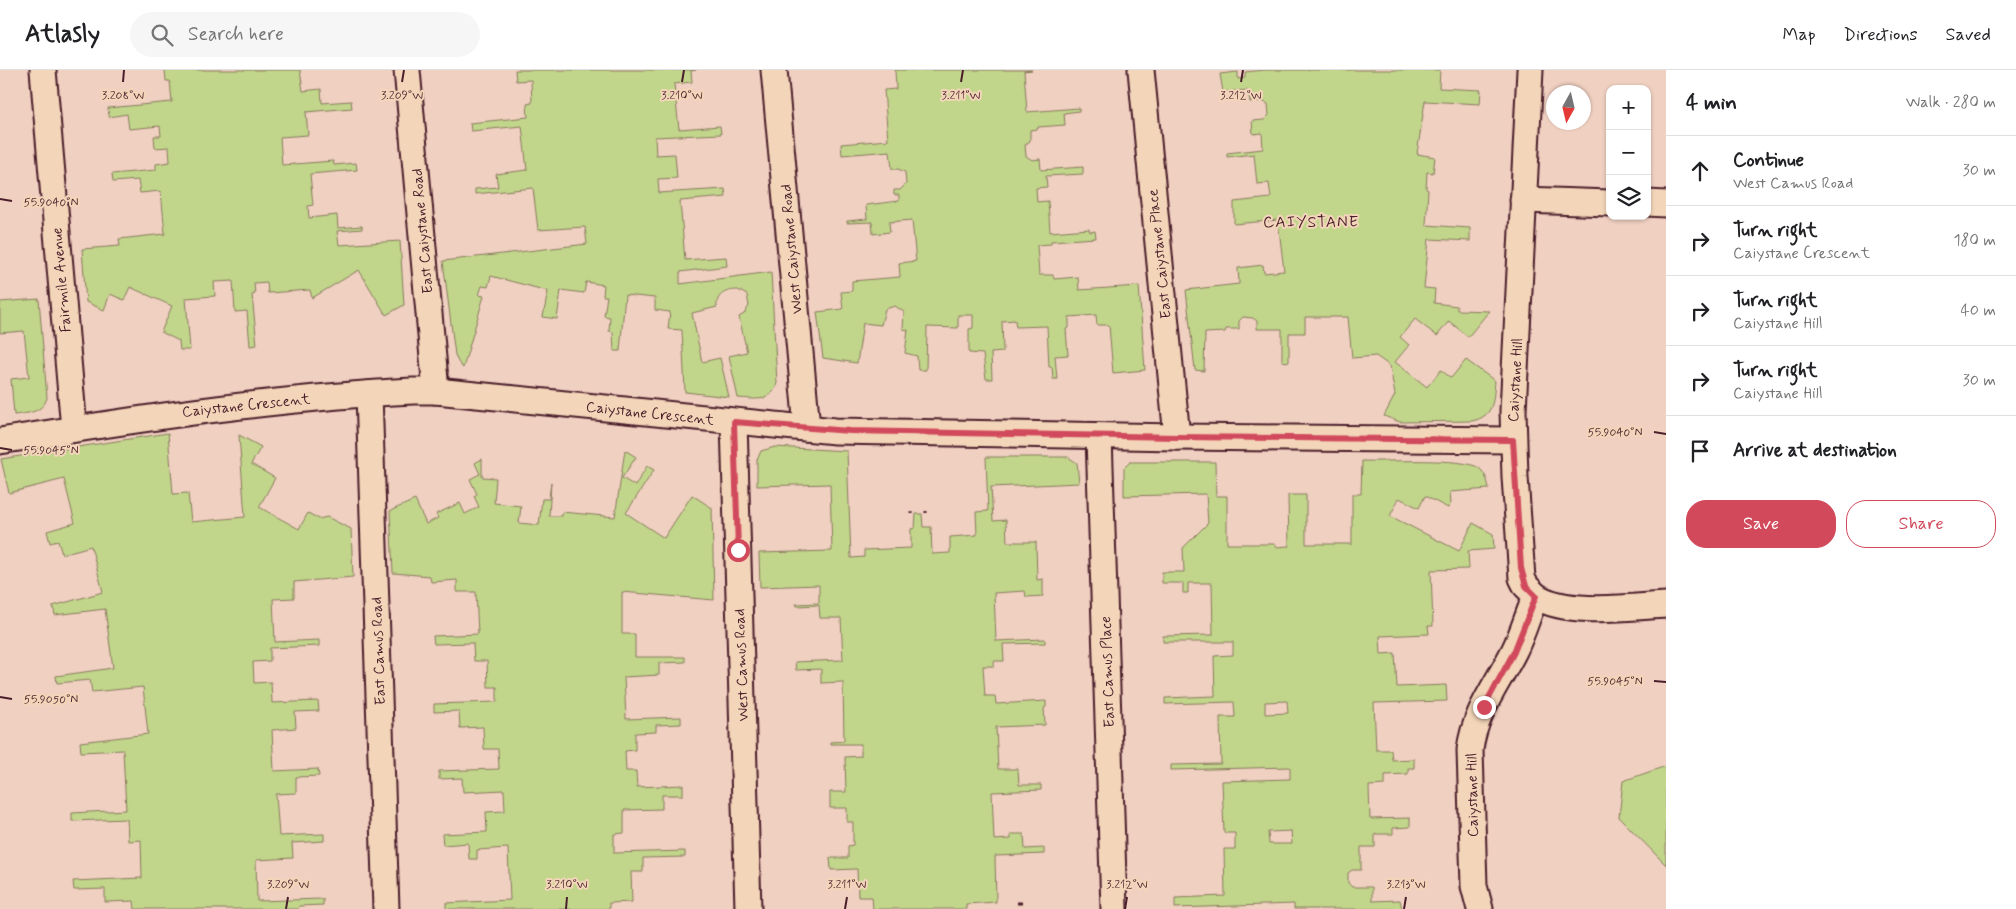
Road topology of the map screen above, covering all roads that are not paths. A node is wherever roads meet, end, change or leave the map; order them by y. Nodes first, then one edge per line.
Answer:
1 (43, 70) edge
2 (407, 70) edge
3 (774, 70) edge
4 (1141, 70) edge
5 (1530, 70) edge
6 (1523, 200) junction
7 (1606, 203) edge
8 (1651, 203) edge
9 (1666, 204) edge
10 (436, 391) junction
11 (369, 394) junction
12 (734, 422) junction
13 (807, 428) junction
14 (74, 429) junction
15 (1099, 436) junction
16 (1178, 437) junction
17 (1513, 440) junction
18 (0, 442) edge
19 (1536, 596) junction
20 (1666, 604) edge
21 (386, 909) edge
22 (748, 909) edge
23 (1114, 909) edge
24 (1480, 909) edge

1 - 14 street, Fairmile Avenue
2 - 10 street, East Caiystane Road
3 - 13 street, West Caiystane Road
4 - 16 street, East Caiystane Place
5 - 6 street, Caiystane Hill
6 - 7 street
6 - 17 street, Caiystane Hill
8 - 9 street
10 - 11 street, Caiystane Crescent
10 - 12 street, Caiystane Crescent
11 - 14 street, Caiystane Crescent
11 - 21 street, East Camus Road
12 - 13 street, Caiystane Crescent
12 - 22 street, West Camus Road
13 - 15 street, Caiystane Crescent
14 - 18 street, Caiystane Crescent
15 - 16 street, Caiystane Crescent
15 - 23 street, East Camus Place
16 - 17 street, Caiystane Crescent
17 - 19 street, Caiystane Hill
19 - 20 street
19 - 24 street, Caiystane Hill

